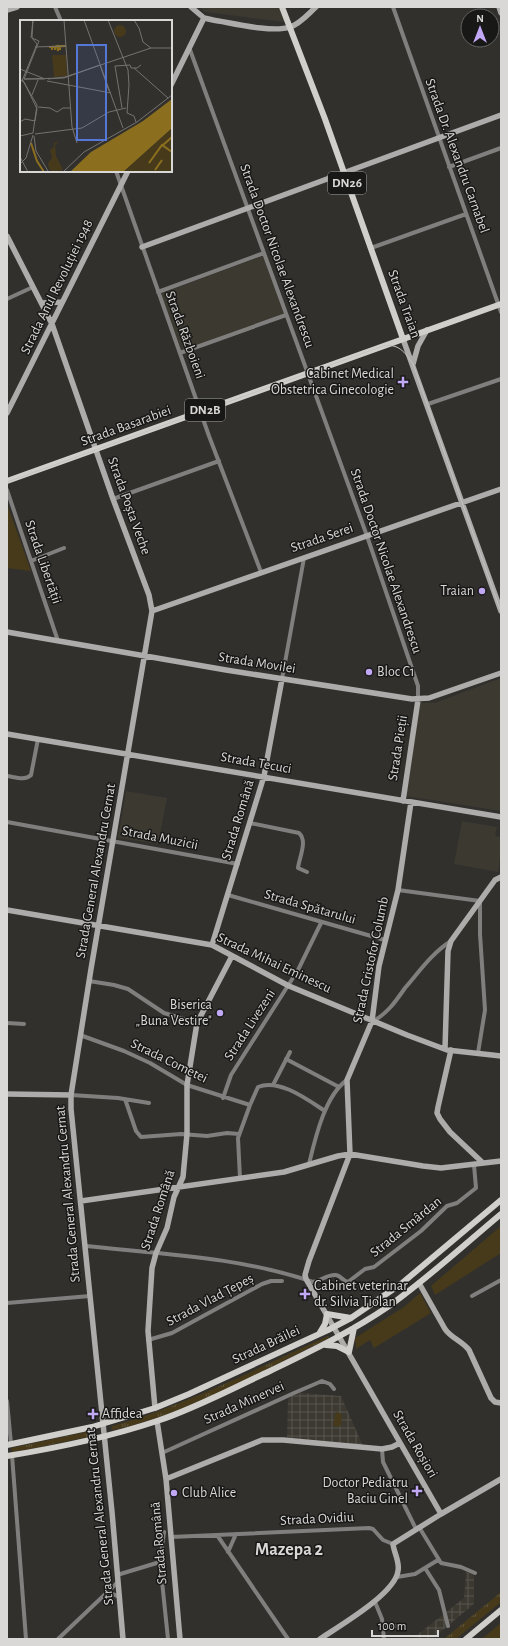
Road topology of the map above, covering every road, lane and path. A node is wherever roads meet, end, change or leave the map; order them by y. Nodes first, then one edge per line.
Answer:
1 (16, 7) edge
2 (55, 7) edge
3 (191, 7) edge
4 (282, 7) edge
5 (316, 7) edge
6 (392, 7) edge
7 (499, 7) edge
8 (7, 10) edge
9 (501, 13) edge
10 (204, 18) junction
11 (60, 20) edge
12 (289, 27) junction
13 (190, 47) junction
14 (172, 84) edge
15 (501, 115) edge
16 (439, 138) junction
17 (501, 148) edge
18 (449, 167) junction
19 (116, 172) edge
20 (128, 172) edge
21 (344, 173) junction
22 (121, 185) junction
23 (248, 208) junction
24 (466, 214) junction
25 (7, 236) edge
26 (142, 247) junction
27 (371, 248) junction
28 (264, 253) junction
29 (33, 287) junction
30 (158, 292) junction
31 (7, 300) edge
32 (62, 302) junction
33 (42, 303) junction
34 (500, 305) edge
35 (501, 312) edge
36 (286, 315) junction
37 (52, 324) junction
38 (427, 330) junction
39 (403, 339) junction
40 (180, 353) junction
41 (413, 364) junction
42 (307, 373) junction
43 (501, 379) edge
44 (428, 404) junction
45 (201, 412) junction
46 (7, 413) edge
47 (96, 449) junction
48 (219, 461) junction
49 (7, 481) edge
50 (501, 489) edge
51 (7, 490) edge
52 (113, 499) junction
53 (462, 503) junction
54 (367, 536) junction
55 (64, 548) dead end
56 (304, 558) junction
57 (31, 561) junction
58 (261, 572) junction
59 (152, 611) junction
60 (501, 611) edge
61 (7, 632) edge
62 (58, 641) junction
63 (145, 656) junction
64 (501, 673) edge
65 (282, 679) junction
66 (418, 700) junction
67 (7, 734) edge
68 (38, 739) junction
69 (128, 754) junction
70 (7, 776) edge
71 (264, 776) junction
72 (402, 800) junction
73 (411, 802) junction
74 (501, 817) edge
75 (7, 822) edge
76 (250, 823) junction
77 (113, 841) junction
78 (238, 864) junction
79 (307, 872) dead end
80 (501, 877) edge
81 (398, 890) junction
82 (228, 895) junction
83 (480, 902) junction
84 (7, 910) edge
85 (321, 922) junction
86 (98, 925) junction
87 (385, 940) junction
88 (451, 941) junction
89 (212, 946) junction
90 (232, 956) junction
91 (89, 981) junction
92 (289, 986) junction
93 (372, 1021) junction
94 (7, 1023) edge
95 (197, 1023) junction
96 (24, 1024) dead end
97 (80, 1035) junction
98 (444, 1049) junction
99 (451, 1050) junction
100 (290, 1052) dead end
101 (478, 1053) junction
102 (501, 1056) edge
103 (286, 1059) junction
104 (347, 1080) junction
105 (187, 1085) junction
106 (273, 1085) junction
107 (339, 1087) junction
108 (7, 1094) edge
109 (71, 1095) junction
110 (223, 1098) junction
111 (125, 1099) junction
112 (149, 1103) dead end
113 (250, 1105) junction
114 (325, 1110) junction
115 (187, 1134) junction
116 (239, 1134) junction
117 (350, 1154) junction
118 (501, 1161) edge
119 (483, 1163) junction
120 (309, 1164) junction
121 (474, 1164) junction
122 (240, 1178) junction
123 (178, 1186) junction
124 (501, 1200) edge
125 (81, 1201) junction
126 (501, 1214) edge
127 (86, 1246) junction
128 (156, 1253) junction
129 (306, 1280) junction
130 (501, 1280) edge
131 (282, 1281) dead end
132 (419, 1283) junction
133 (90, 1296) junction
134 (472, 1296) dead end
135 (7, 1303) edge
136 (327, 1314) junction
137 (351, 1318) junction
138 (334, 1327) junction
139 (354, 1328) junction
140 (319, 1334) junction
141 (340, 1337) junction
142 (148, 1340) junction
143 (324, 1345) junction
144 (348, 1352) junction
145 (334, 1389) dead end
146 (7, 1401) edge
147 (501, 1403) edge
148 (155, 1408) junction
149 (158, 1421) junction
150 (102, 1424) junction
151 (103, 1436) junction
152 (400, 1443) junction
153 (9, 1444) edge
154 (382, 1449) junction
155 (162, 1453) junction
156 (9, 1455) edge
157 (166, 1479) junction
158 (501, 1479) edge
159 (441, 1514) junction
160 (418, 1528) junction
161 (164, 1532) dead end
162 (236, 1534) junction
163 (217, 1535) junction
164 (171, 1537) junction
165 (392, 1544) junction
166 (228, 1552) junction
167 (438, 1560) junction
168 (160, 1562) junction
169 (425, 1568) junction
170 (475, 1573) dead end
171 (118, 1575) junction
172 (397, 1578) junction
173 (118, 1582) junction
174 (107, 1591) junction
175 (120, 1597) junction
176 (375, 1602) junction
177 (501, 1610) edge
178 (384, 1625) junction
179 (448, 1626) dead end
180 (404, 1627) dead end
181 (26, 1639) edge
182 (58, 1639) edge
183 (123, 1639) edge
184 (168, 1639) edge
185 (180, 1639) edge
186 (288, 1639) edge
187 (320, 1639) edge
188 (384, 1639) edge
189 (466, 1639) edge

1 - 8 street
2 - 11 street
3 - 10 street
4 - 12 main road, Strada Traian / DN26
5 - 12 street
6 - 16 street, Strada Dr. Alexandru Carnabel
7 - 9 street
10 - 12 street
10 - 13 street
12 - 21 main road, Strada Traian / DN26
13 - 14 street
13 - 23 street, Strada Doctor Nicolae Alexandrescu
15 - 16 street
16 - 18 street, Strada Dr. Alexandru Carnabel
16 - 21 street
17 - 18 street
18 - 24 street, Strada Dr. Alexandru Carnabel
19 - 22 street, Strada Războieni
20 - 22 street, Strada Anul Revoluției 1948
21 - 23 street
21 - 27 main road, Strada Traian / DN26
22 - 26 street, Strada Războieni
22 - 32 street, Strada Anul Revoluției 1948
23 - 26 street
23 - 28 street, Strada Doctor Nicolae Alexandrescu
24 - 27 street
24 - 34 street, Strada Dr. Alexandru Carnabel
25 - 29 street, Strada Poșta Veche
26 - 30 street, Strada Războieni
27 - 39 main road, Strada Traian / DN26
28 - 30 street
28 - 36 street, Strada Doctor Nicolae Alexandrescu
29 - 31 street
29 - 33 street, Strada Poșta Veche
30 - 40 street, Strada Războieni
32 - 33 street
32 - 37 street, Strada Anul Revoluției 1948
33 - 37 street, Strada Poșta Veche
34 - 35 street, Strada Dr. Alexandru Carnabel
34 - 38 main road, Strada Basarabiei / DN2B
36 - 40 street
36 - 42 street, Strada Doctor Nicolae Alexandrescu
37 - 46 street, Strada Anul Revoluției 1948
37 - 47 street, Strada Poșta Veche
38 - 39 main road, Strada Basarabiei / DN2B
38 - 41 street
39 - 41 street, Strada Traian
39 - 42 main road, Strada Basarabiei / DN2B
40 - 45 street, Strada Războieni
41 - 44 street, Strada Traian
42 - 45 main road, Strada Basarabiei / DN2B
42 - 54 street, Strada Doctor Nicolae Alexandrescu
43 - 44 street
44 - 53 street, Strada Traian
45 - 47 main road, Strada Basarabiei / DN2B
45 - 48 street, Strada Războieni
47 - 49 main road, Strada Basarabiei / DN2B
47 - 52 street, Strada Poșta Veche
48 - 52 street
48 - 58 street, Strada Războieni
50 - 53 street, Strada Serei
51 - 57 street, Strada Libertății
52 - 59 street, Strada Poșta Veche
53 - 54 street, Strada Serei
53 - 60 street, Strada Traian
54 - 56 street, Strada Serei
54 - 66 street, Strada Doctor Nicolae Alexandrescu
55 - 57 street
56 - 58 street, Strada Serei
56 - 65 street, Strada Română
57 - 62 street, Strada Libertății
58 - 59 street, Strada Serei
59 - 63 street, Strada Poșta Veche
61 - 62 street, Strada Movilei
62 - 63 street, Strada Movilei
63 - 65 street, Strada Movilei
63 - 69 street, Strada General Alexandru Cernat
64 - 66 street, Strada Movilei
65 - 66 street, Strada Movilei
65 - 71 street, Strada Română
66 - 72 street, Strada Pieții
67 - 68 street, Strada Tecuci
68 - 69 street, Strada Tecuci
68 - 70 street
69 - 71 street, Strada Tecuci
69 - 77 street, Strada General Alexandru Cernat
71 - 72 street, Strada Tecuci
71 - 76 street, Strada Română
72 - 73 street, Strada Tecuci
73 - 74 street, Strada Tecuci
73 - 81 street, Strada Cristofor Columb
75 - 77 street, Strada Muzicii
76 - 78 street, Strada Română
76 - 79 street
77 - 78 street, Strada Muzicii
77 - 86 street, Strada General Alexandru Cernat
78 - 82 street, Strada Română
80 - 83 street
81 - 83 street
81 - 87 street, Strada Cristofor Columb
82 - 85 street, Strada Spătarului
82 - 89 street, Strada Română
83 - 88 street
83 - 101 street
84 - 86 street, Strada Mihai Eminescu
85 - 87 street, Strada Spătarului
85 - 92 street, Strada Livezeni
86 - 89 street, Strada Mihai Eminescu
86 - 91 street, Strada General Alexandru Cernat
87 - 93 street, Strada Cristofor Columb
88 - 93 street
88 - 98 street
89 - 90 street, Strada Mihai Eminescu
90 - 92 street, Strada Mihai Eminescu
90 - 95 street, Strada Română
91 - 95 street
91 - 97 street, Strada General Alexandru Cernat
92 - 93 street, Strada Mihai Eminescu
92 - 110 street, Strada Livezeni
93 - 98 street, Strada Mihai Eminescu
93 - 104 street, Strada Cristofor Columb
94 - 96 street
95 - 105 street, Strada Română
97 - 105 street, Strada Cometei
97 - 109 street, Strada General Alexandru Cernat
98 - 99 street, Strada Mihai Eminescu
99 - 101 street, Strada Mihai Eminescu
99 - 119 street
100 - 103 street
101 - 102 street, Strada Mihai Eminescu
103 - 106 street
103 - 107 street
104 - 107 street
104 - 117 street, Strada Cristofor Columb
105 - 110 street, Strada Cometei
105 - 115 street, Strada Română
106 - 113 street
106 - 114 street
107 - 114 street
108 - 109 street
109 - 111 street
109 - 125 street, Strada General Alexandru Cernat
110 - 113 street, Strada Cometei
111 - 112 street
111 - 115 street
113 - 116 street
114 - 120 street
115 - 116 street
115 - 123 street, Strada Română
116 - 122 street
117 - 120 street
117 - 121 street
117 - 129 street, Strada Cristofor Columb
118 - 119 street
119 - 121 street
120 - 122 street
121 - 129 street, Strada Smârdan
122 - 123 street
123 - 125 street
123 - 128 street, Strada Română
124 - 137 main road, Strada Brăilei
125 - 127 street, Strada General Alexandru Cernat
126 - 132 main road, Strada Brăilei
127 - 128 street, Strada Smârdan
127 - 133 street, Strada General Alexandru Cernat
128 - 129 street, Strada Smârdan
128 - 142 street, Strada Română
129 - 136 street
130 - 134 street
131 - 142 street, Strada Vlad Țepeș
132 - 139 main road, Strada Brăilei
132 - 147 street
133 - 135 street
133 - 150 street, Strada General Alexandru Cernat
136 - 137 main road
136 - 138 street
136 - 140 main road
137 - 138 main road, Strada Brăilei
138 - 140 main road, Strada Brăilei
138 - 141 street, Strada Roșiori
139 - 141 main road, Strada Brăilei
139 - 144 main road
140 - 148 main road, Strada Brăilei
141 - 143 main road, Strada Brăilei
141 - 144 street, Strada Roșiori
142 - 148 street, Strada Română
143 - 144 main road
143 - 149 main road, Strada Brăilei
144 - 152 street, Strada Roșiori
145 - 155 street, Strada Minervei
146 - 153 street
148 - 150 main road, Strada Brăilei
149 - 151 main road, Strada Brăilei
149 - 155 street, Strada Română
150 - 151 street, Strada General Alexandru Cernat
150 - 153 main road, Strada Brăilei
151 - 156 main road, Strada Brăilei
151 - 171 street, Strada General Alexandru Cernat
152 - 154 street
152 - 159 street, Strada Roșiori
154 - 157 street
154 - 160 street
155 - 157 street, Strada Română
156 - 181 street
157 - 164 street, Strada Română
158 - 159 street
159 - 160 street
160 - 165 street
160 - 167 street
161 - 168 street, Strada Română
162 - 163 street, Strada Ovidiu
162 - 165 street, Strada Ovidiu
162 - 166 street
163 - 164 street, Strada Ovidiu
163 - 166 street
164 - 185 street, Strada Română
165 - 172 street
166 - 186 street
167 - 169 street
167 - 170 street
168 - 171 street
168 - 184 street, Strada Română
169 - 172 street
169 - 179 street
171 - 173 street, Strada General Alexandru Cernat
172 - 176 street
173 - 174 street
173 - 175 street, Strada General Alexandru Cernat
174 - 175 street
174 - 182 street
175 - 183 street, Strada General Alexandru Cernat
176 - 178 street
176 - 187 street
177 - 189 main road
178 - 180 street
178 - 188 street

